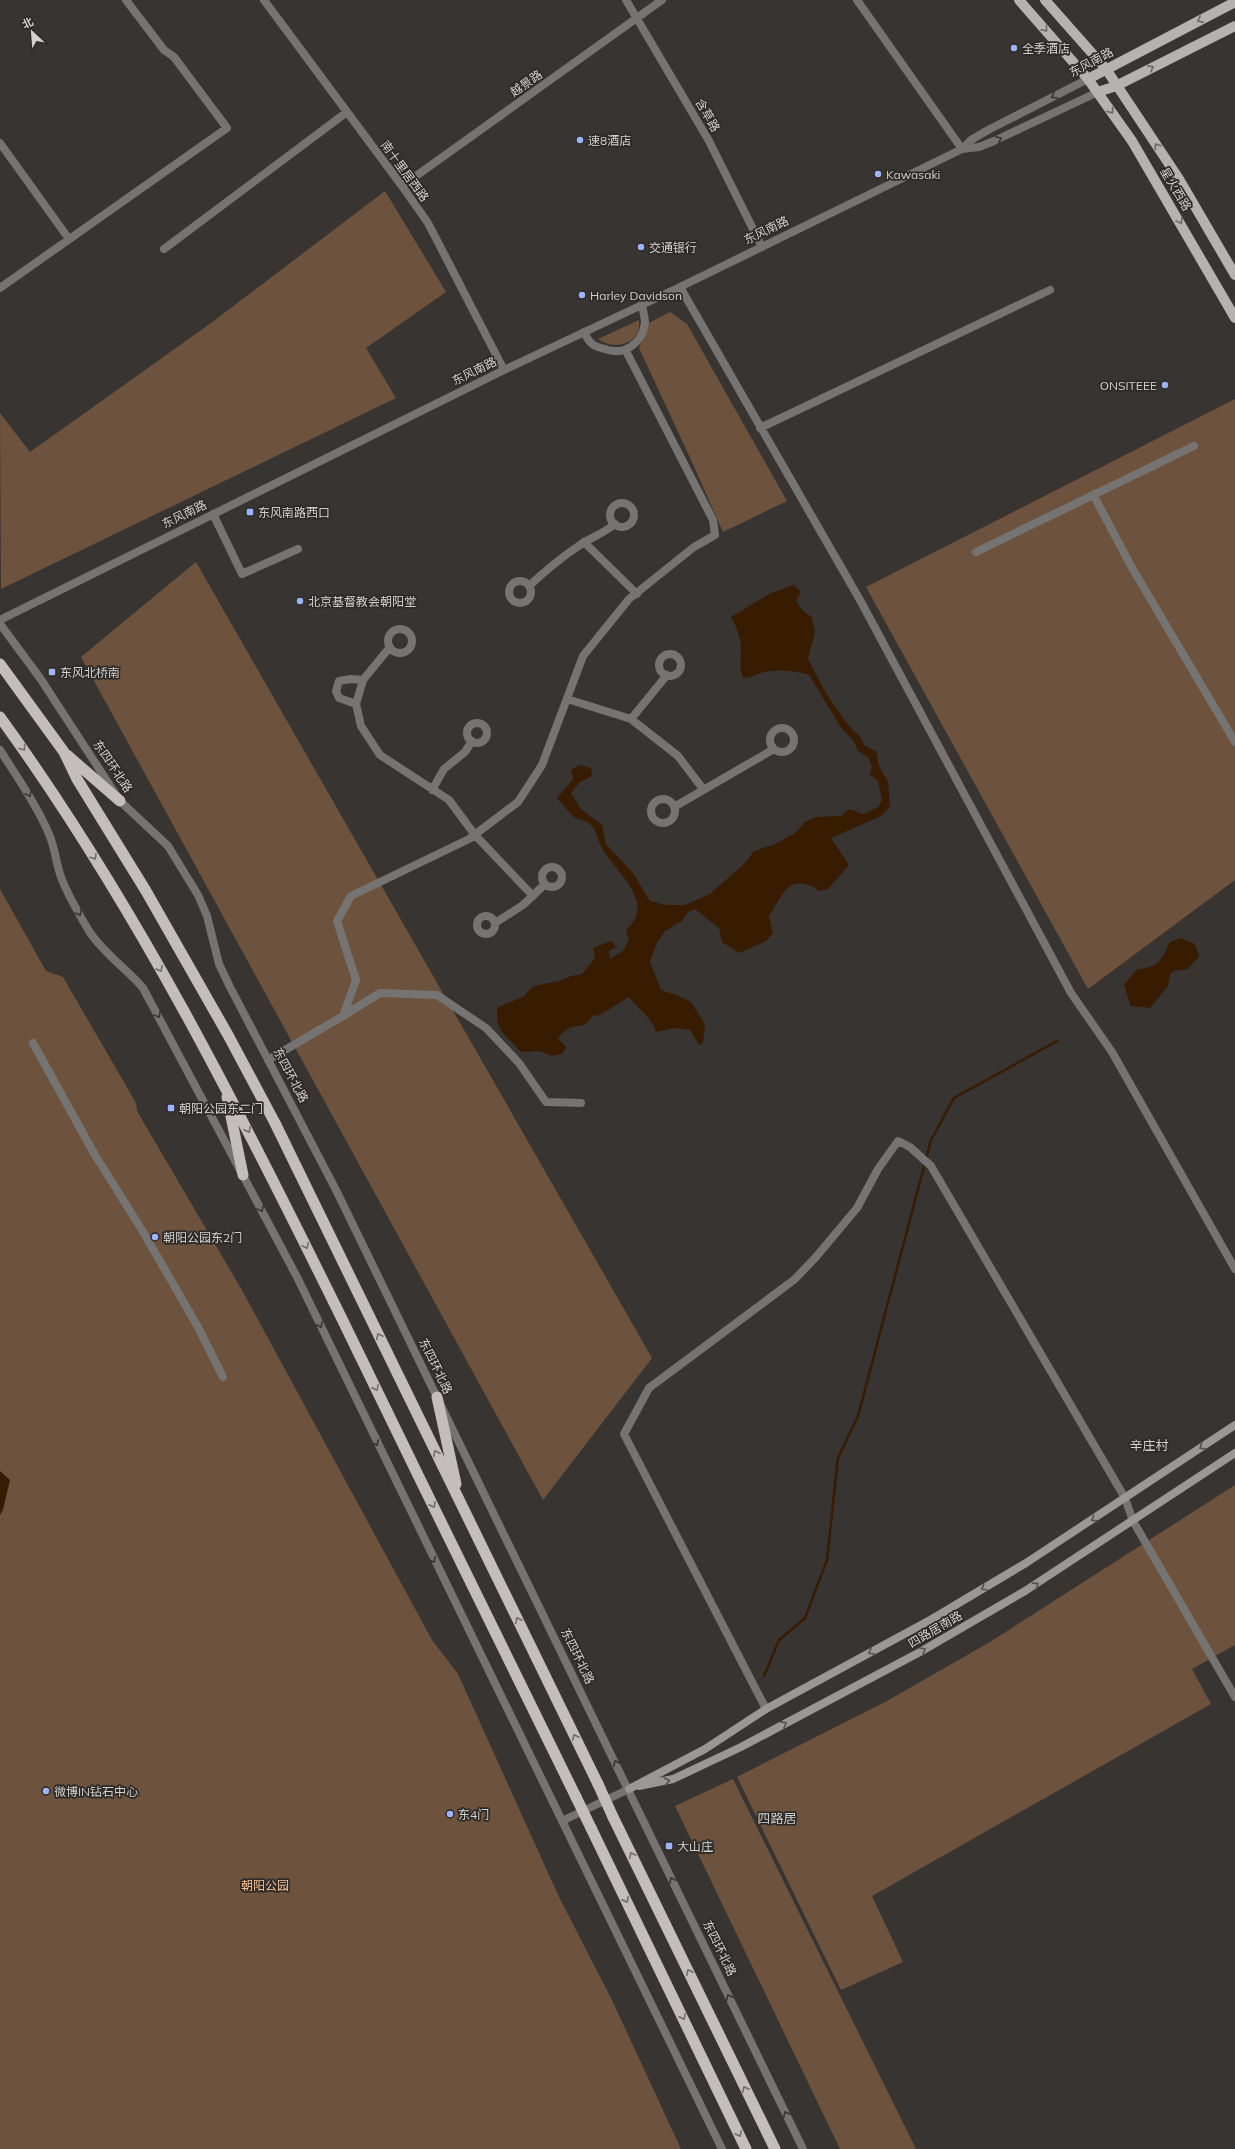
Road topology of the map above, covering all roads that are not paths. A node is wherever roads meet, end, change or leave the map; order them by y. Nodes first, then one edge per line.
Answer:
1 (126, 0) edge
2 (264, 0) edge
3 (626, 0) edge
4 (662, 0) edge
5 (857, 0) edge
6 (1019, 0) edge
7 (1045, 0) edge
8 (1235, 2) edge
9 (638, 18) junction
10 (1235, 26) edge
11 (1106, 69) junction
12 (1088, 79) junction
13 (1116, 86) junction
14 (1098, 92) junction
15 (347, 112) junction
16 (0, 143) edge
17 (962, 149) junction
18 (402, 186) junction
19 (69, 239) junction
20 (762, 247) junction
21 (164, 249) dead end
22 (1235, 275) edge
23 (0, 288) edge
24 (680, 288) junction
25 (1050, 290) dead end
26 (642, 305) junction
27 (1235, 318) edge
28 (584, 332) junction
29 (626, 351) junction
30 (504, 370) junction
31 (760, 428) junction
32 (1194, 446) dead end
33 (1094, 496) junction
34 (213, 514) junction
35 (615, 524) dead end
36 (584, 542) junction
37 (298, 548) dead end
38 (976, 552) dead end
39 (529, 586) dead end
40 (637, 594) junction
41 (0, 620) edge
42 (0, 624) edge
43 (390, 647) dead end
44 (0, 664) edge
45 (667, 675) dead end
46 (363, 680) junction
47 (567, 698) junction
48 (356, 704) junction
49 (0, 717) edge
50 (631, 719) junction
51 (472, 741) dead end
52 (1235, 742) edge
53 (774, 749) dead end
54 (0, 750) edge
55 (64, 752) junction
56 (703, 789) junction
57 (432, 790) junction
58 (120, 801) junction
59 (674, 807) dead end
60 (475, 835) junction
61 (545, 884) dead end
62 (533, 896) junction
63 (495, 923) dead end
64 (343, 1016) junction
65 (33, 1043) dead end
66 (268, 1060) junction
67 (224, 1083) junction
68 (581, 1103) dead end
69 (243, 1175) junction
70 (1235, 1269) edge
71 (223, 1377) dead end
72 (437, 1397) junction
73 (1235, 1425) edge
74 (1235, 1453) edge
75 (1125, 1498) junction
76 (460, 1502) junction
77 (1133, 1521) junction
78 (1235, 1697) edge
79 (766, 1709) junction
80 (629, 1789) junction
81 (562, 1821) junction
82 (722, 2149) edge
83 (746, 2149) edge
84 (775, 2149) edge
85 (804, 2149) edge

1 - 19 street
2 - 15 street, 南十里居西路
3 - 9 street, 含草路
4 - 9 street, 越景路
5 - 17 street
6 -> 12 main road, 星火西路
7 - 11 main road, 星火西路
8 -> 11 main road, 东风南路
9 - 18 street, 越景路
9 - 20 street, 含草路
13 -> 10 main road, 东风南路
11 - 12 main road, 东风南路
11 - 13 main road, 星火西路
12 - 14 main road, 星火西路
12 -> 17 street, 东风南路
13 - 14 main road, 东风南路
22 -> 13 main road, 星火西路
17 -> 14 street, 东风南路
14 -> 27 main road, 星火西路
15 - 18 street, 南十里居西路
15 - 21 street
16 - 19 street
17 - 20 street, 东风南路
18 - 30 street, 南十里居西路
19 - 23 street
20 - 24 street, 东风南路
24 - 26 street, 东风南路
24 - 31 street
25 - 31 street
26 - 28 street, 东风南路
26 - 29 street
28 - 29 street
28 - 30 street, 东风南路
29 - 40 street
30 - 34 street, 东风南路
31 - 70 street
32 - 33 street
33 - 38 street
33 - 52 street
34 - 37 street
34 - 41 street, 东风南路
35 - 36 street
36 - 39 street
36 - 40 street
40 - 47 street
42 - 58 street, 东四环北路
43 - 46 street
44 - 55 highway
45 - 50 street
46 - 48 street
46 - 48 street
47 - 50 street
47 - 60 street
48 - 57 street
49 -> 67 highway
50 - 56 street
51 - 57 street
53 - 56 street
54 -> 69 street
55 - 58 highway
76 -> 55 highway
56 - 59 street
57 - 60 street
58 - 66 street, 东四环北路
60 - 62 street
60 - 64 street
61 - 62 street
62 - 63 street
64 - 66 street
64 - 68 street
65 - 71 street
66 - 72 street, 东四环北路
67 - 69 highway
67 -> 83 highway, bridge
69 -> 81 street
72 - 76 highway
80 -> 72 street, 东四环北路
73 -> 75 main road
74 - 77 main road, 四路居南路
75 - 77 street
75 -> 79 main road
75 - 79 street
84 -> 76 highway, bridge
77 - 78 street
80 -> 77 main road, 四路居南路
79 - 80 main road
80 - 81 street
85 -> 80 street, 东四环北路
81 - 82 street

